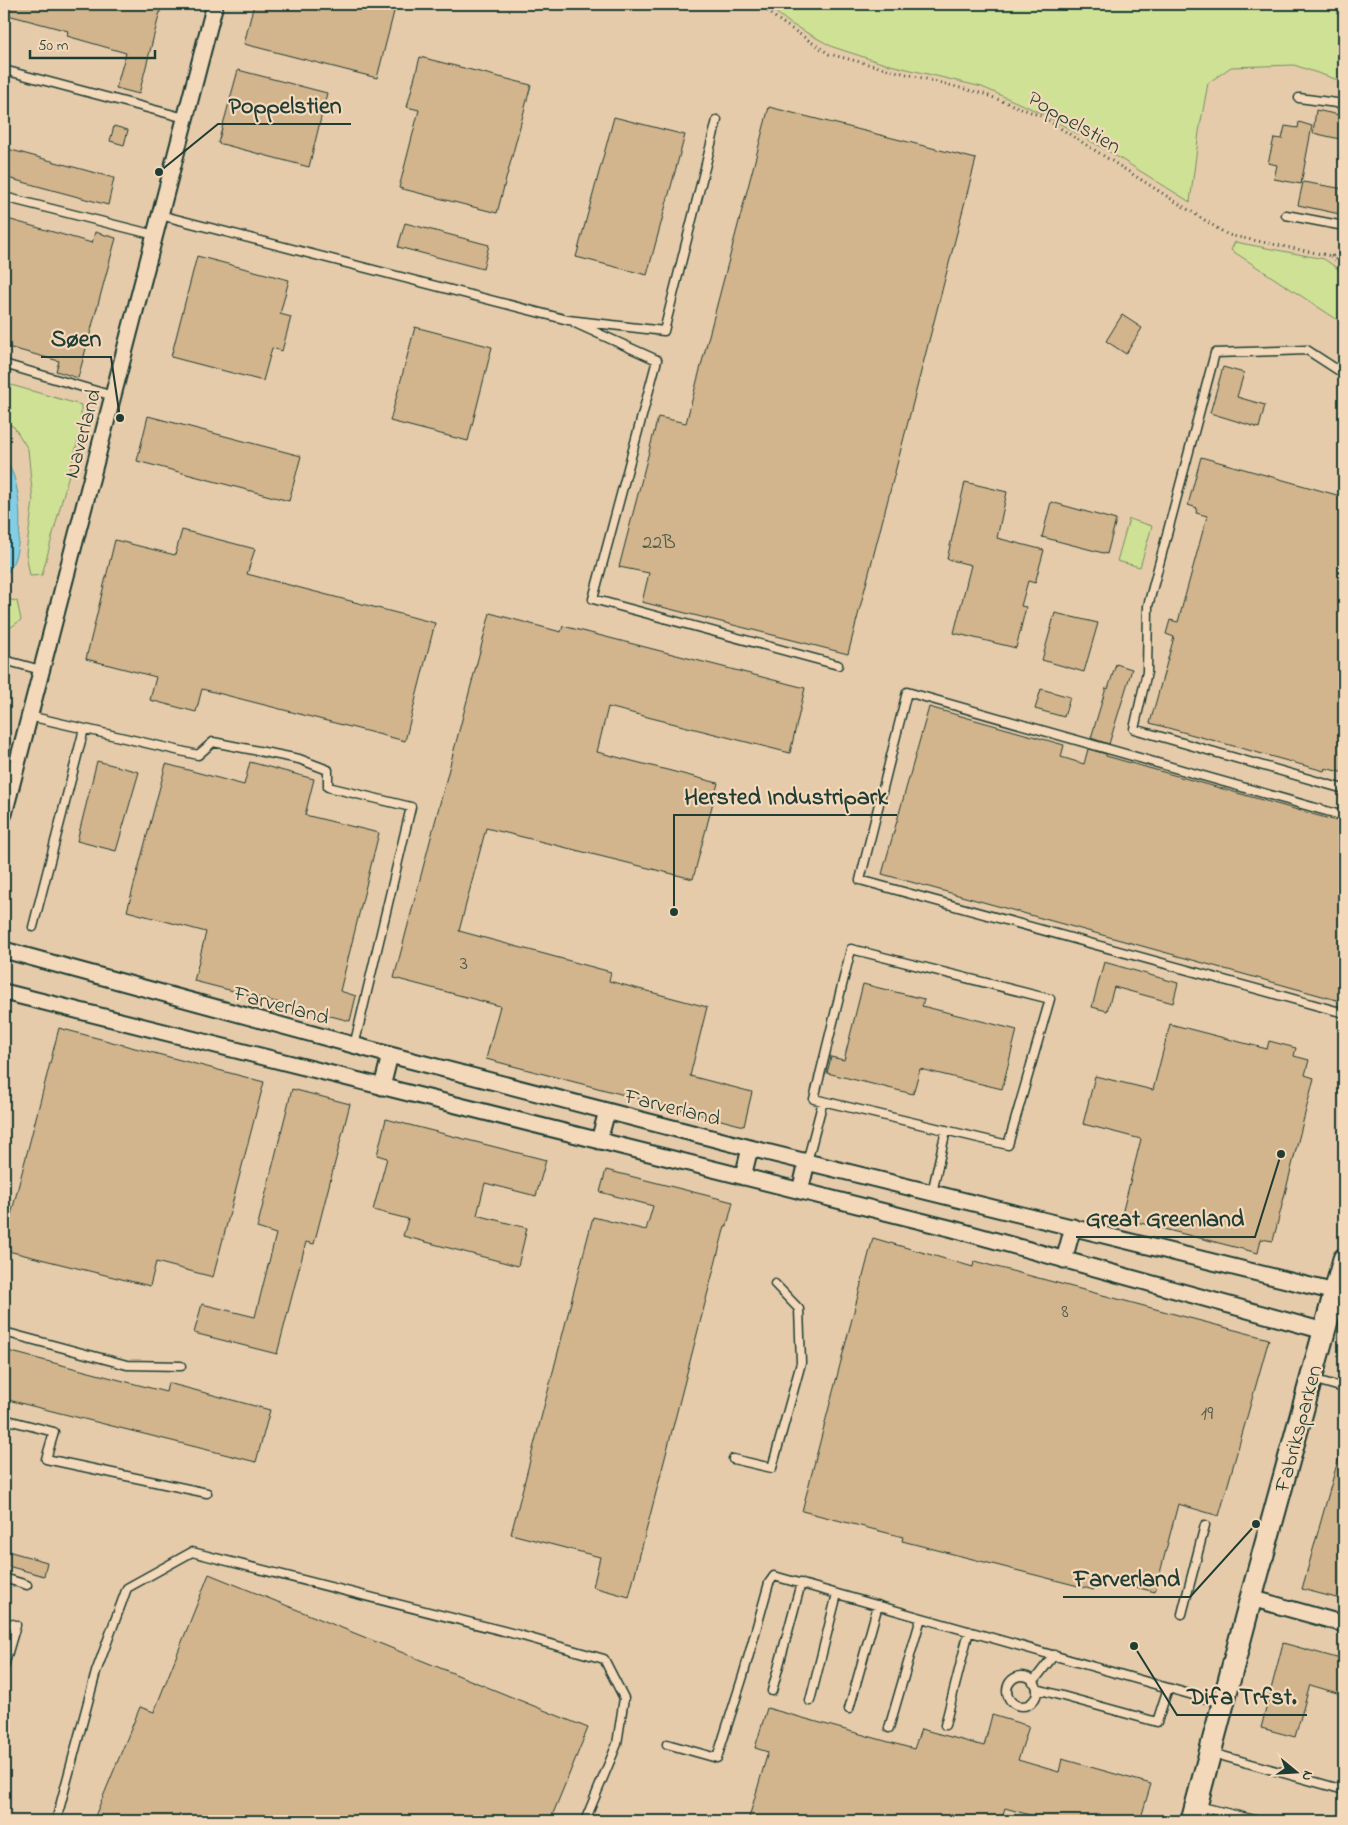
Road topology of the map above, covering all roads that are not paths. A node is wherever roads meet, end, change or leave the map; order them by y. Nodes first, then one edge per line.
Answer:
1 (215, 4) edge
2 (4, 70) edge
3 (1298, 98) dead end
4 (1344, 104) edge
5 (185, 118) junction
6 (718, 120) dead end
7 (4, 197) edge
8 (160, 215) junction
9 (1286, 215) dead end
10 (1344, 226) edge
11 (155, 236) junction
12 (568, 320) junction
13 (4, 364) edge
14 (1344, 374) edge
15 (113, 396) junction
16 (4, 660) edge
17 (838, 665) dead end
18 (41, 670) junction
19 (29, 716) junction
20 (84, 729) junction
21 (1344, 789) edge
22 (4, 814) edge
23 (1344, 816) edge
24 (33, 927) dead end
25 (4, 950) edge
26 (4, 992) edge
27 (1344, 1013) edge
28 (354, 1046) junction
29 (390, 1055) junction
30 (382, 1087) junction
31 (823, 1101) junction
32 (607, 1111) junction
33 (946, 1130) junction
34 (599, 1141) junction
35 (750, 1148) junction
36 (807, 1162) junction
37 (743, 1177) junction
38 (800, 1191) junction
39 (932, 1193) junction
40 (1073, 1227) junction
41 (1064, 1260) junction
42 (1344, 1263) edge
43 (775, 1284) dead end
44 (1335, 1292) junction
45 (1324, 1331) junction
46 (4, 1332) edge
47 (181, 1366) dead end
48 (1311, 1378) junction
49 (1344, 1388) edge
50 (4, 1419) edge
51 (733, 1459) dead end
52 (207, 1493) dead end
53 (1206, 1525) dead end
54 (4, 1578) edge
55 (801, 1584) junction
56 (27, 1585) dead end
57 (837, 1594) junction
58 (1251, 1598) junction
59 (878, 1605) junction
60 (1182, 1614) dead end
61 (921, 1618) junction
62 (4, 1622) edge
63 (1344, 1624) edge
64 (969, 1631) junction
65 (1054, 1655) junction
66 (4, 1666) edge
67 (1168, 1688) junction
68 (772, 1691) dead end
69 (810, 1702) dead end
70 (1223, 1704) junction
71 (849, 1709) dead end
72 (945, 1724) dead end
73 (889, 1728) dead end
74 (667, 1744) dead end
75 (1210, 1753) junction
76 (1344, 1790) edge
77 (1194, 1814) edge
78 (56, 1821) edge
79 (585, 1821) edge
80 (1261, 1821) edge
81 (1278, 1821) edge

1 - 5 street, Naverland
2 - 5 lane
3 - 4 lane
5 - 8 street, Naverland
6 - 12 lane
7 - 11 lane
8 - 11 street, Naverland
8 - 12 lane
9 - 10 lane
11 - 15 street, Naverland
12 - 17 lane
13 - 15 lane
14 - 21 lane
15 - 18 street, Naverland
16 - 18 lane
18 - 19 street, Naverland
19 - 20 lane
19 - 22 street, Naverland
20 - 24 lane
20 - 28 lane
23 - 27 lane
25 - 28 street, Farverland
26 - 30 street
28 - 29 street, Farverland
29 - 30 street
29 - 32 street, Farverland
30 - 34 street
31 - 33 lane
31 - 33 lane
31 - 36 lane
32 - 34 street
32 - 35 street, Farverland
33 - 39 lane
34 - 37 street
35 - 36 street, Farverland
35 - 37 street
36 - 38 street
36 - 39 street, Farverland
37 - 38 street
38 - 41 street
39 - 40 street, Farverland
40 - 41 street
40 - 44 street, Farverland
41 - 45 street
42 - 44 street, Fabriksparken
43 - 51 lane
44 - 45 street, Fabriksparken
45 - 48 street, Fabriksparken
46 - 47 lane
48 - 49 lane
48 - 58 street, Fabriksparken
50 - 52 lane
53 - 60 lane
54 - 56 lane
55 - 57 lane
55 - 68 lane
55 - 74 lane
57 - 59 lane
57 - 69 lane
58 - 63 street
58 - 70 street, Fabriksparken
59 - 61 lane
59 - 71 lane
61 - 64 lane
61 - 73 lane
62 - 66 lane
64 - 65 lane
64 - 72 lane
65 - 67 lane
65 - 67 lane
67 - 70 lane
70 - 75 street, Fabriksparken
75 - 76 lane
75 - 77 street, Fabriksparken
77 - 80 lane
78 - 79 lane
80 - 81 lane

